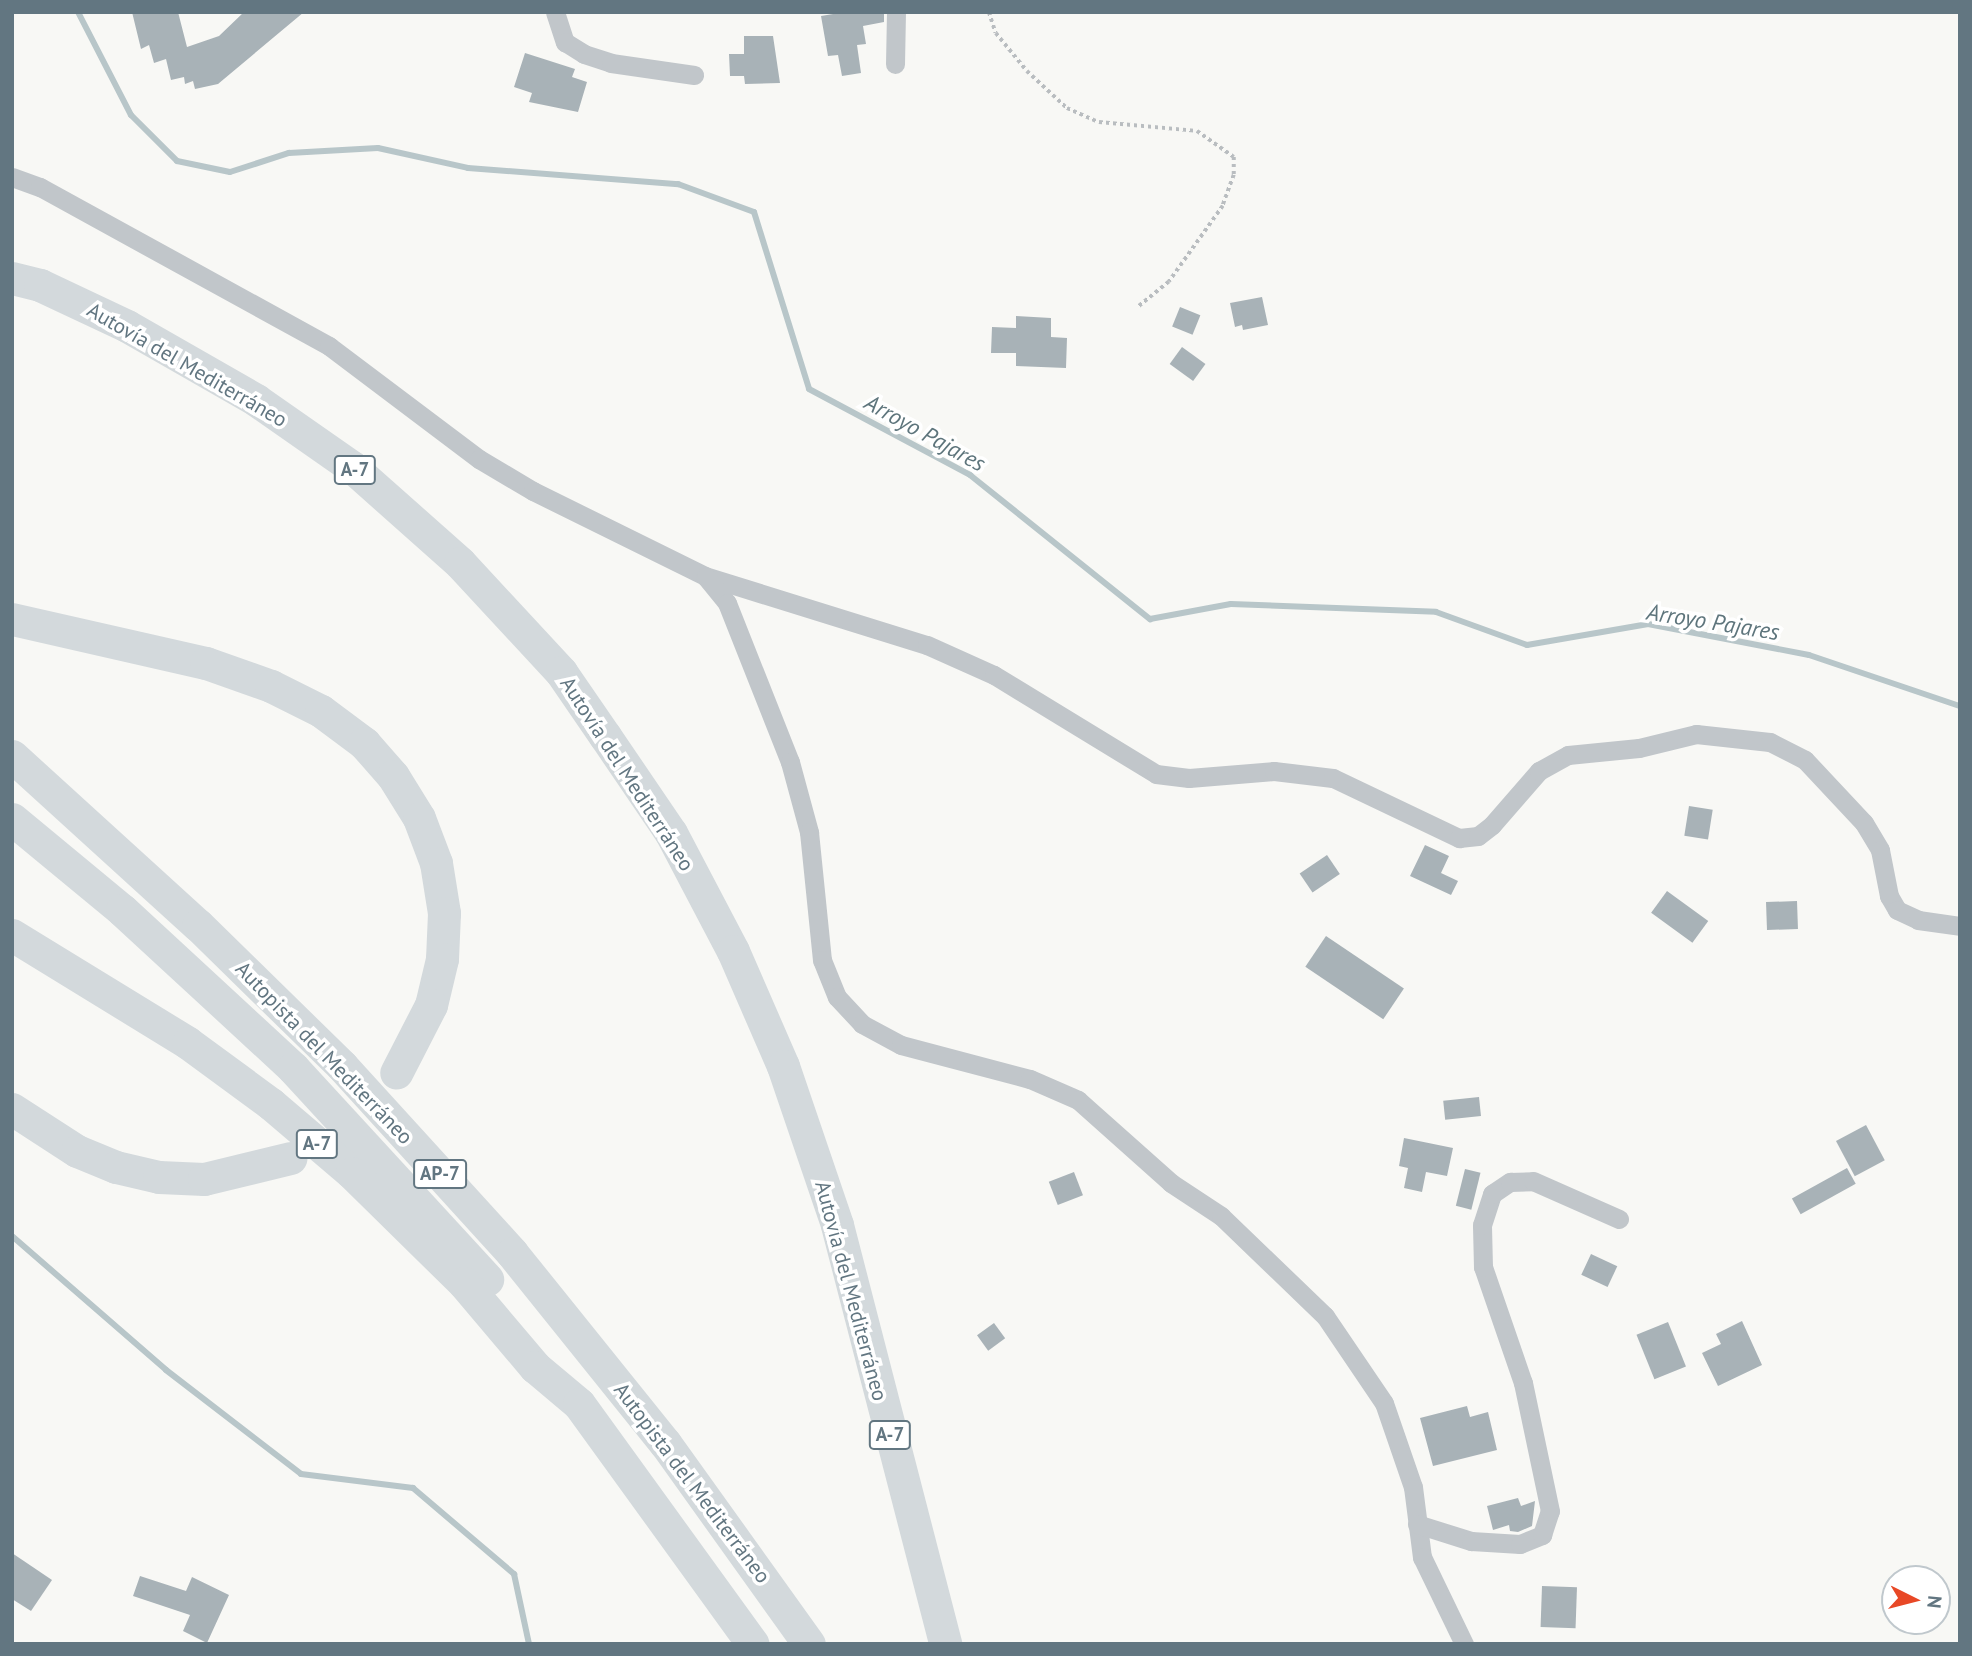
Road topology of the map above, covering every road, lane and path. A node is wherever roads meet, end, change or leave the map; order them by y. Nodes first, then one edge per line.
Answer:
1 (555, 12) edge
2 (896, 12) edge
3 (989, 12) edge
4 (895, 64) dead end
5 (694, 75) dead end
6 (12, 177) edge
7 (12, 263) edge
8 (26, 281) edge
9 (1137, 308) dead end
10 (705, 576) junction
11 (12, 619) edge
12 (12, 756) edge
13 (12, 820) edge
14 (1960, 926) edge
15 (12, 935) edge
16 (396, 1073) dead end
17 (12, 1108) edge
18 (290, 1158) dead end
19 (1619, 1219) dead end
20 (579, 1404) junction
21 (1417, 1524) junction
22 (753, 1644) edge
23 (809, 1644) edge
24 (945, 1644) edge
25 (1464, 1644) edge

1 - 5 street
2 - 4 street
3 - 9 path
6 - 10 street
7 - 8 highway, Autovía del Mediterráneo
8 - 24 highway, Autovía del Mediterráneo / A-7
10 - 14 street
10 - 21 street
11 - 16 highway
12 - 23 highway, Autopista del Mediterráneo / AP-7
13 - 20 highway, Autopista del Mediterráneo / AP-7
15 - 20 highway, A-7
17 - 18 highway
19 - 21 street
20 - 22 highway, A-7
21 - 25 street

